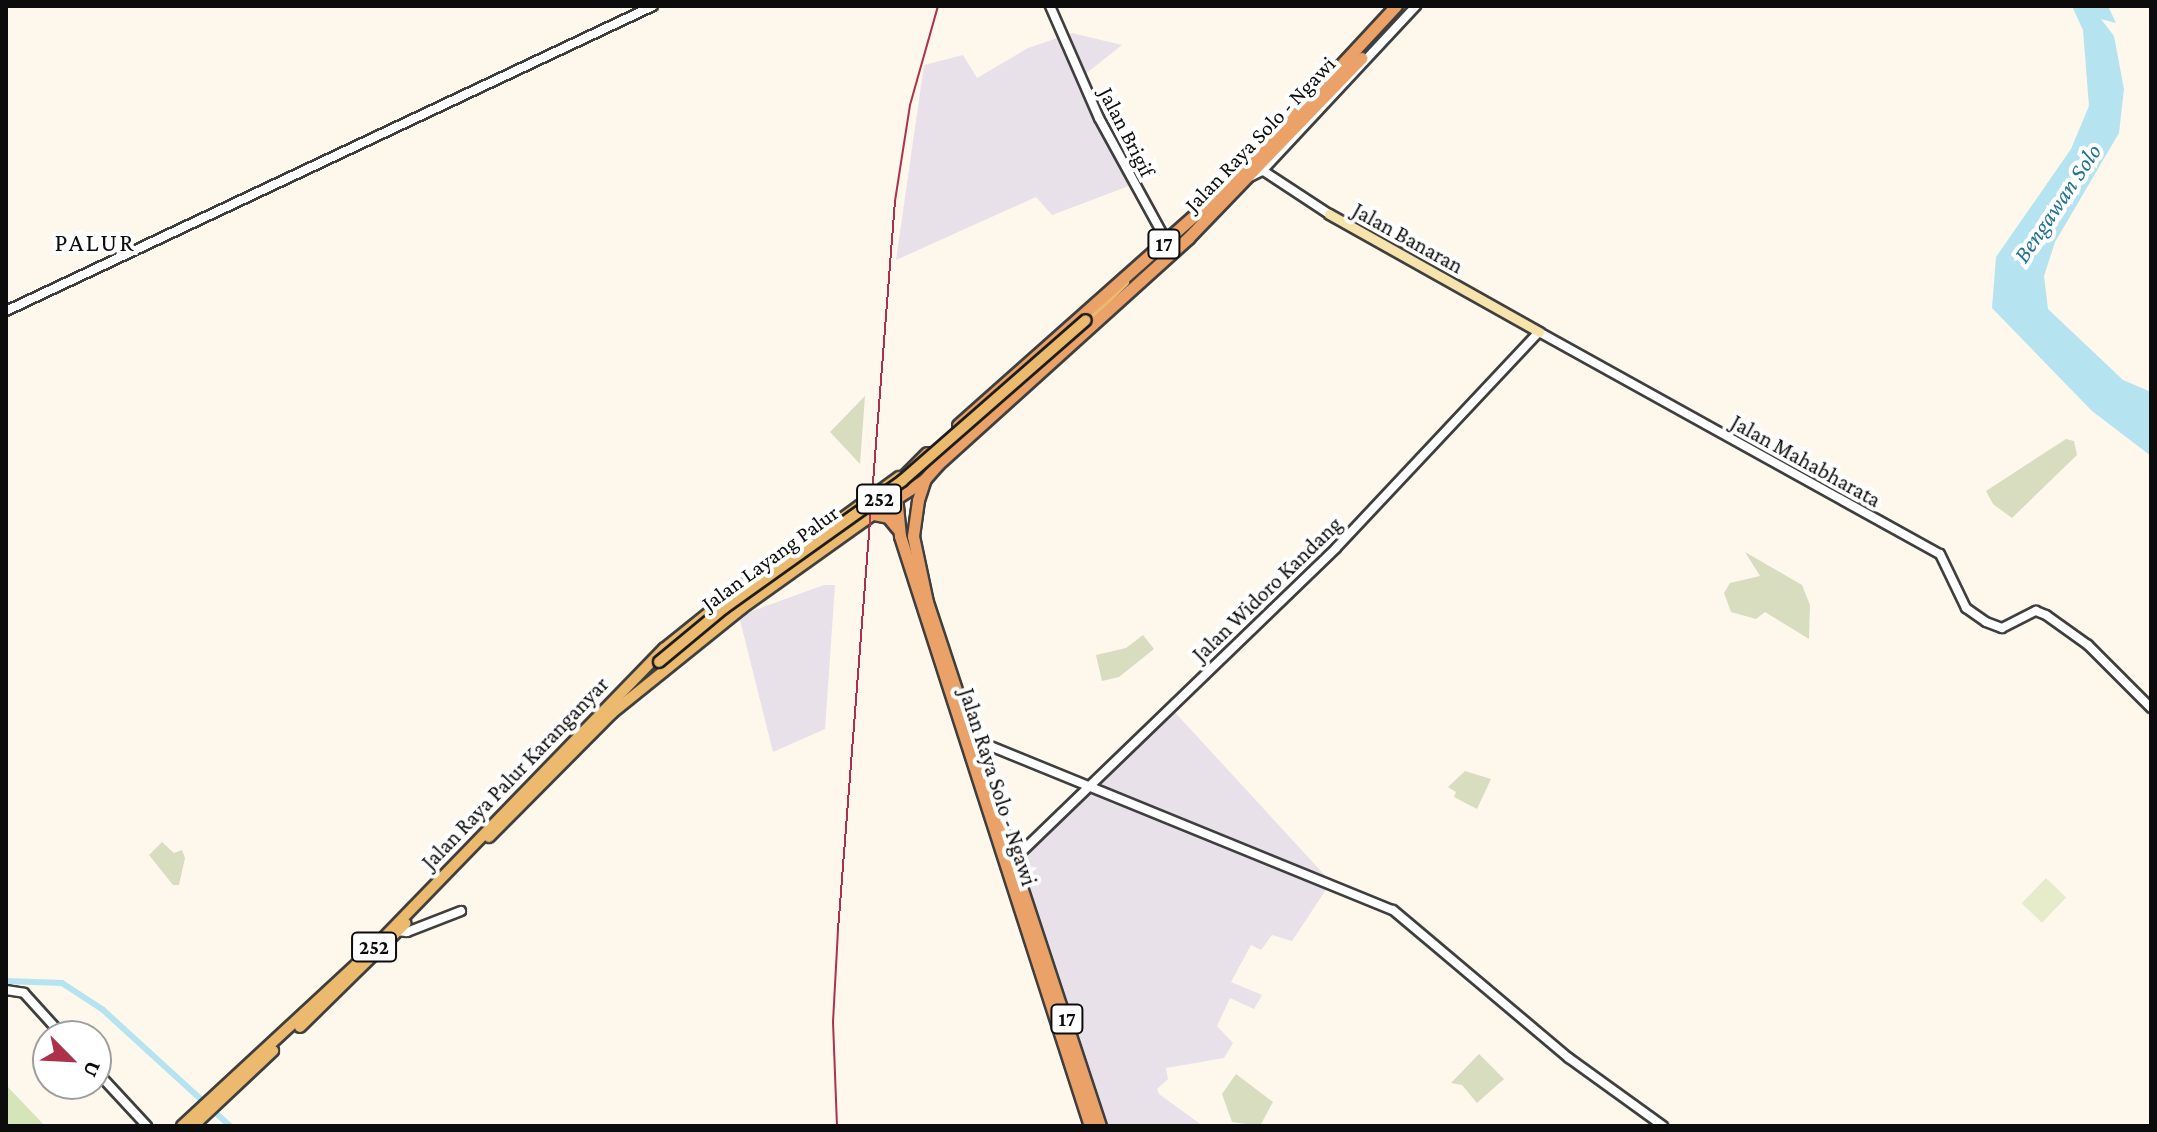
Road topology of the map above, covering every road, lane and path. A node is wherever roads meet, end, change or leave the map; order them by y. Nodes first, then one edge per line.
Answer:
1 (653, 6) edge
2 (1050, 6) edge
3 (1396, 6) edge
4 (1406, 6) edge
5 (1416, 6) edge
6 (1392, 28) junction
7 (1260, 169) junction
8 (1329, 214) joint
9 (1167, 242) junction
10 (1125, 279) junction
11 (1135, 289) junction
12 (6, 311) edge
13 (1088, 322) junction
14 (1539, 332) junction
15 (929, 451) junction
16 (915, 463) junction
17 (938, 464) junction
18 (900, 475) junction
19 (925, 479) junction
20 (895, 499) junction
21 (874, 514) junction
22 (824, 531) junction
23 (900, 536) junction
24 (833, 544) junction
25 (613, 706) junction
26 (2151, 708) edge
27 (973, 739) junction
28 (1094, 785) junction
29 (1011, 862) junction
30 (461, 911) dead end
31 (393, 931) junction
32 (6, 990) edge
33 (48, 1020) edge
34 (112, 1088) edge
35 (204, 1110) junction
36 (147, 1126) edge
37 (182, 1126) edge
38 (193, 1126) edge
39 (1090, 1126) edge
40 (1100, 1126) edge
41 (1663, 1126) edge

1 - 12 street
2 - 9 street, Jalan Brigif
3 - 9 highway, Jalan Raya Solo - Ngawi / 17
4 - 6 highway, Jalan Raya Solo - Ngawi / 17
5 - 6 street
6 - 7 highway, Jalan Raya Solo - Ngawi / 17
7 - 8 street, Jalan Banaran
7 - 11 highway, Jalan Raya Solo - Ngawi / 17
8 - 14 main road, Jalan Banaran
9 - 10 highway, Jalan Raya Solo - Ngawi / 17
10 - 13 main road, Jalan Layang Palur / 17
10 - 15 highway, Jalan Raya Solo - Ngawi / 17
11 - 13 main road, Jalan Layang Palur / 17
11 - 17 highway, Jalan Raya Solo - Ngawi / 17
13 - 25 main road, Jalan Layang Palur / 252, bridge
14 - 26 street, Jalan Mahabharata
14 - 28 street, Jalan Widoro Kandang
15 - 16 highway, Jalan Raya Solo - Ngawi / 17
15 - 17 highway
16 - 18 highway, Jalan Raya Solo - Ngawi / 17
16 - 19 highway
17 - 19 highway, Jalan Raya Solo - Ngawi / 17
18 - 20 highway, Jalan Raya Solo - Ngawi / 17
18 - 22 main road, Jalan Raya Palur Karanganyar / 252
19 - 20 highway
19 - 27 highway, Jalan Raya Solo - Ngawi / 17
20 - 21 main road, Jalan Raya Palur Karanganyar / 252
20 - 23 highway, Jalan Raya Solo - Ngawi / 17
21 - 23 highway
21 - 24 main road, Jalan Raya Palur Karanganyar / 252
22 - 24 main road
22 - 25 main road, Jalan Raya Palur Karanganyar / 252
23 - 39 highway, Jalan Raya Solo - Ngawi / 17
24 - 25 main road, Jalan Raya Palur Karanganyar / 252
25 - 31 main road, Jalan Raya Palur Karanganyar / 252
27 - 28 street
27 - 29 highway, Jalan Raya Solo - Ngawi / 17
28 - 29 street, Jalan Widoro Kandang
28 - 41 street
29 - 40 highway, Jalan Raya Solo - Ngawi / 17
30 - 31 street
31 - 35 main road, Jalan Raya Palur Karanganyar / 252
32 - 33 street
34 - 36 street
35 - 37 main road, Jalan Raya Palur Karanganyar / 252
35 - 38 main road, Jalan Raya Palur Karanganyar / 252

